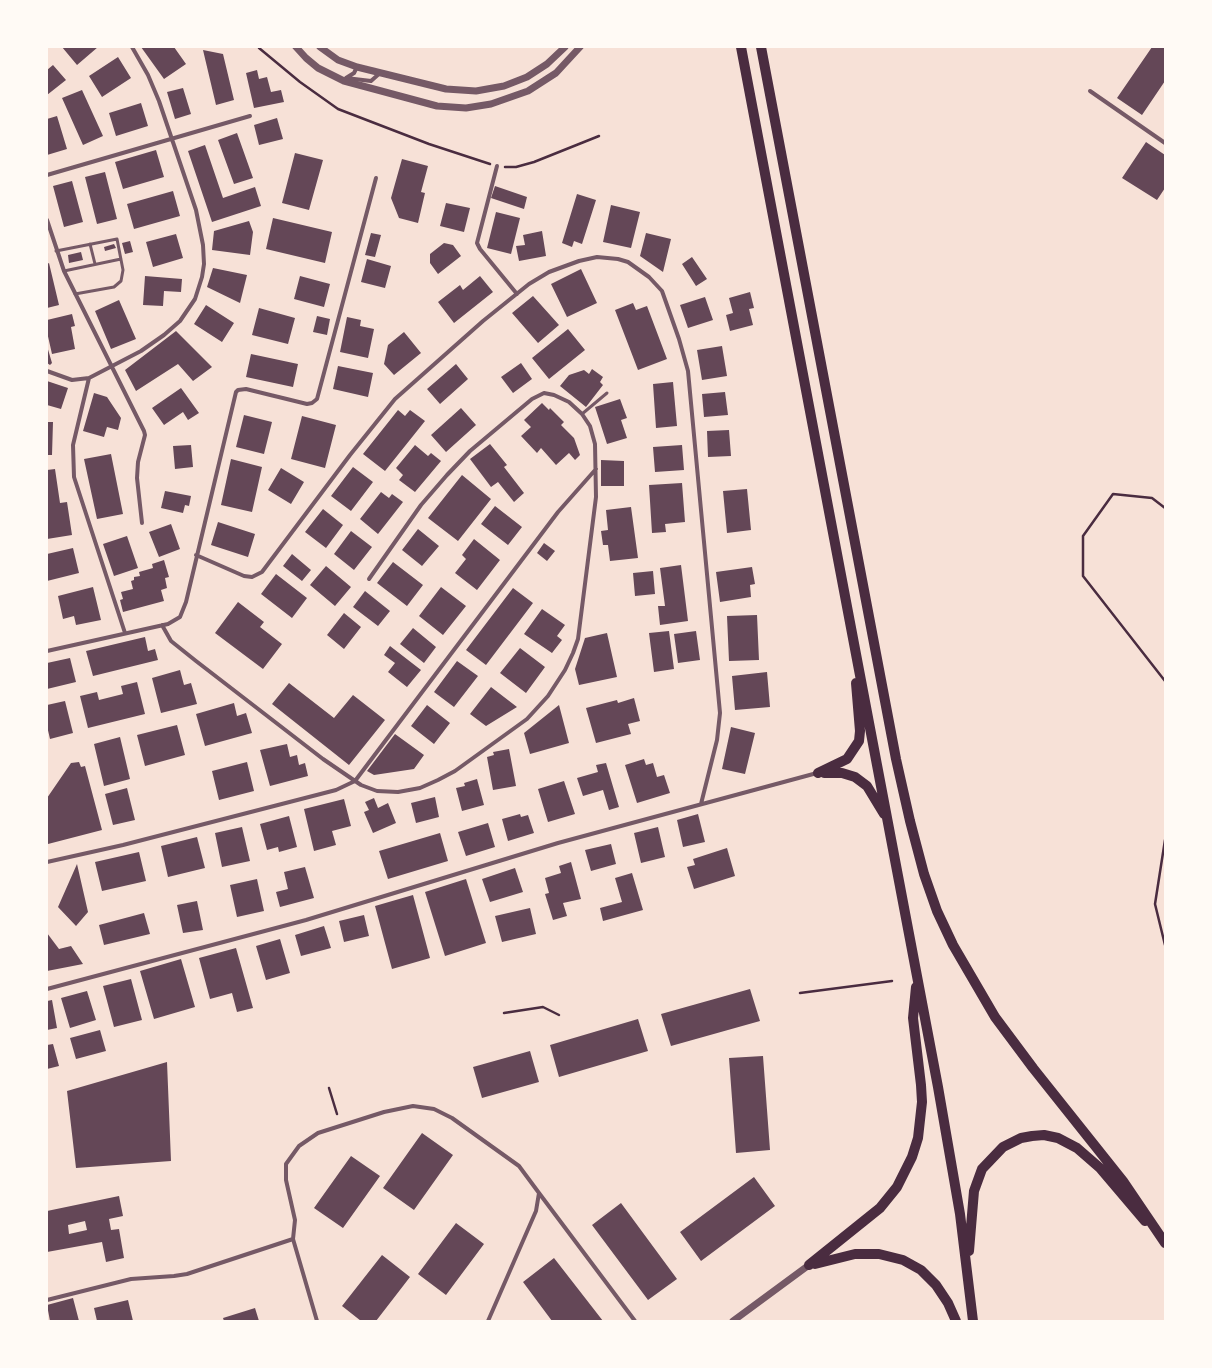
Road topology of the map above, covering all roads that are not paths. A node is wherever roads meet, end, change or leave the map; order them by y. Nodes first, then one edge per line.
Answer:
1 (132, 47) edge
2 (296, 47) edge
3 (320, 47) edge
4 (565, 47) edge
5 (580, 47) edge
6 (740, 47) edge
7 (761, 49) edge
8 (357, 68) junction
9 (380, 73) junction
10 (335, 78) junction
11 (346, 78) junction
12 (1090, 91) dead end
13 (250, 116) dead end
14 (172, 139) junction
15 (1165, 143) edge
16 (497, 166) road end
17 (47, 175) edge
18 (376, 178) dead end
19 (47, 220) edge
20 (90, 244) junction
21 (56, 251) junction
22 (121, 259) junction
23 (95, 264) junction
24 (64, 271) junction
25 (75, 294) junction
26 (517, 294) junction
27 (110, 366) junction
28 (47, 371) edge
29 (89, 378) junction
30 (607, 394) dead end
31 (582, 414) junction
32 (596, 469) junction
33 (142, 523) dead end
34 (196, 556) junction
35 (369, 579) dead end
36 (162, 625) junction
37 (125, 633) junction
38 (47, 651) edge
39 (856, 655) junction
40 (818, 773) junction
41 (355, 781) junction
42 (701, 804) junction
43 (888, 819) junction
44 (49, 862) edge
45 (917, 981) junction
46 (47, 989) edge
47 (539, 1193) junction
48 (293, 1239) junction
49 (1162, 1239) edge
50 (809, 1266) junction
51 (967, 1266) junction
52 (47, 1300) edge
53 (317, 1321) edge
54 (488, 1321) edge
55 (635, 1321) edge
56 (733, 1321) edge
57 (956, 1321) edge
58 (973, 1321) edge

1 - 14 street
2 - 10 street
3 - 8 street
4 - 9 street
5 - 10 street
6 - 39 main road
7 - 49 main road
8 - 9 street
8 - 11 street
9 - 11 street
10 - 11 street
12 - 15 street
13 - 14 street
14 - 17 street
14 - 27 street
16 - 26 street
18 - 34 street
19 - 21 street
20 - 21 lane
20 - 22 lane
20 - 23 lane
21 - 24 street
22 - 23 lane
22 - 25 lane
23 - 24 lane
24 - 25 street
25 - 27 street
26 - 34 street
26 - 42 street
27 - 29 street
27 - 33 street
28 - 29 street
29 - 37 street
30 - 31 lane
31 - 32 street
31 - 35 street
32 - 41 street
32 - 41 street
34 - 36 street
36 - 37 street
36 - 41 street
37 - 38 street
39 - 40 main road
39 - 43 main road
40 - 42 street
40 - 43 main road
41 - 44 street
42 - 46 street
43 - 45 main road
45 - 50 main road
45 - 51 main road
47 - 48 street
47 - 54 street
47 - 55 street
48 - 52 street
48 - 53 street
49 - 51 main road
50 - 56 street
50 - 57 main road
51 - 58 main road

